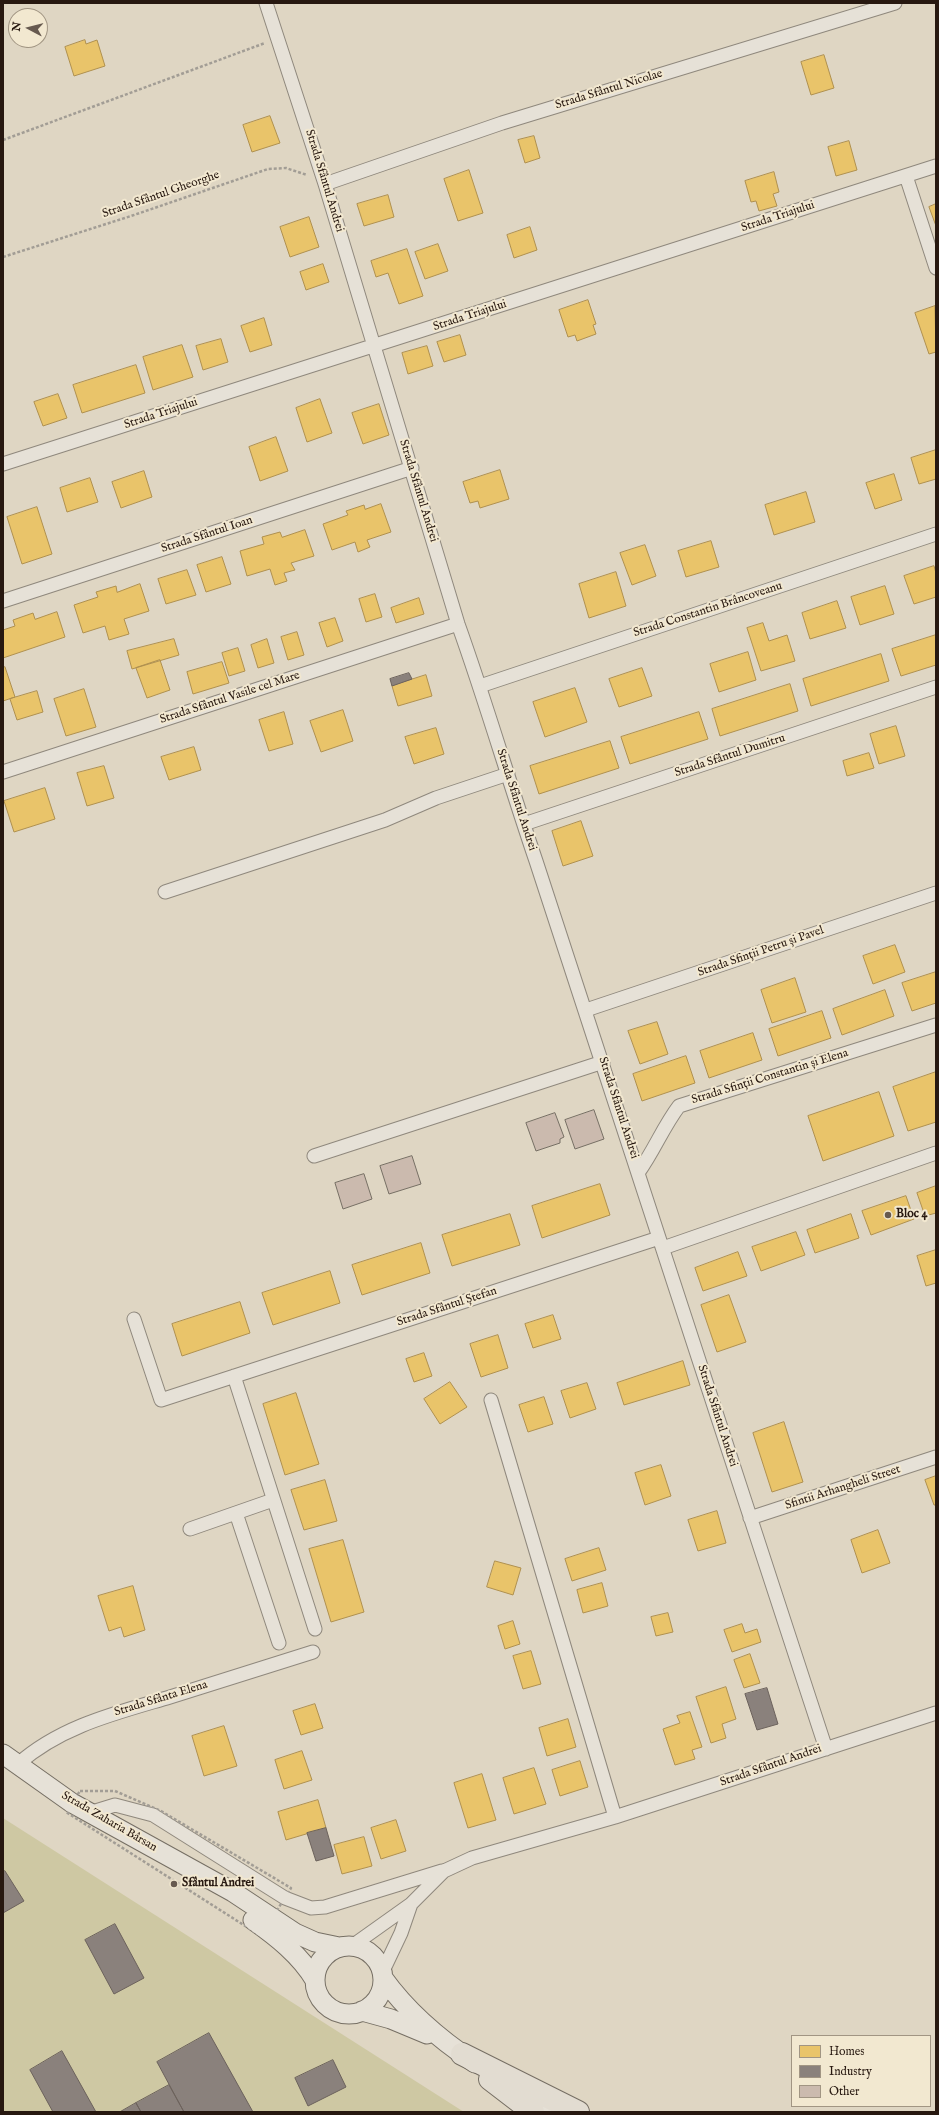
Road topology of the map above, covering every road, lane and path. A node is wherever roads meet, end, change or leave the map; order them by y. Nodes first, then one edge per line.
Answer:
1 (266, 3) edge
2 (896, 3) edge
3 (278, 38) junction
4 (3, 140) edge
5 (936, 166) edge
6 (906, 176) junction
7 (325, 184) junction
8 (3, 257) edge
9 (936, 268) edge
10 (375, 347) junction
11 (3, 464) edge
12 (412, 468) junction
13 (936, 534) edge
14 (3, 601) edge
15 (458, 624) junction
16 (480, 686) junction
17 (936, 687) edge
18 (3, 772) edge
19 (508, 774) junction
20 (524, 824) junction
21 (165, 892) dead end
22 (936, 893) edge
23 (586, 1010) junction
24 (936, 1025) edge
25 (603, 1062) junction
26 (936, 1153) edge
27 (314, 1156) dead end
28 (638, 1173) junction
29 (661, 1243) junction
30 (134, 1319) dead end
31 (234, 1376) junction
32 (491, 1400) dead end
33 (936, 1457) edge
34 (273, 1500) junction
35 (236, 1513) junction
36 (750, 1518) junction
37 (190, 1529) dead end
38 (315, 1629) dead end
39 (279, 1643) dead end
40 (313, 1652) dead end
41 (936, 1713) edge
42 (826, 1749) junction
43 (11, 1759) edge
44 (89, 1813) junction
45 (615, 1817) junction
46 (444, 1871) junction
47 (197, 1872) junction
48 (411, 1904) junction
49 (346, 1947) junction
50 (382, 1975) junction
51 (315, 1980) junction
52 (362, 2011) junction
53 (442, 2041) junction
54 (462, 2054) junction
55 (533, 2112) edge
56 (551, 2112) edge
57 (578, 2112) edge

1 - 3 street, Strada Sfântul Andrei
2 - 7 street, Strada Sfântul Nicolae
3 - 4 path
3 - 7 street, Strada Sfântul Andrei
5 - 6 street, Strada Triajului
6 - 9 street
6 - 10 street, Strada Triajului
7 - 8 path, Strada Sfântul Gheorghe
7 - 10 street, Strada Sfântul Andrei
10 - 11 street, Strada Triajului
10 - 12 street, Strada Sfântul Andrei
12 - 14 street, Strada Sfântul Ioan
12 - 15 street, Strada Sfântul Andrei
13 - 16 street, Strada Constantin Brâncoveanu
15 - 16 street, Strada Sfântul Andrei
15 - 18 street, Strada Sfântul Vasile cel Mare
16 - 19 street, Strada Sfântul Andrei
17 - 20 street, Strada Sfântul Dumitru
19 - 20 street, Strada Sfântul Andrei
19 - 21 street
20 - 23 street, Strada Sfântul Andrei
22 - 23 street, Strada Sfinții Petru și Pavel
23 - 25 street, Strada Sfântul Andrei
24 - 28 street, Strada Sfinții Constantin și Elena
25 - 27 street
25 - 28 street, Strada Sfântul Andrei
26 - 29 street
28 - 29 street, Strada Sfântul Andrei
29 - 31 street, Strada Sfântul Ștefan
29 - 36 street, Strada Sfântul Andrei
30 - 31 street, Strada Sfântul Ștefan
31 - 34 street
32 - 45 street
33 - 36 street, Sfintii Arhangheli Street
34 - 35 street
34 - 38 street
35 - 37 street
35 - 39 street
36 - 42 street, Strada Sfântul Andrei
40 - 43 street, Strada Sfânta Elena
41 - 42 street
42 - 45 street, Strada Sfântul Andrei
43 - 44 main road, Strada Zaharia Bârsan
44 - 46 street
44 - 47 main road, Strada Zaharia Bârsan
45 - 46 street, Strada Sfântul Andrei
46 - 48 street, Strada Sfântul Andrei
47 - 49 main road
47 - 51 main road
48 - 49 street, Strada Sfântul Andrei
48 - 50 street, Strada Sfântul Andrei
49 - 50 main road
49 - 51 main road
50 - 52 main road
50 - 53 main road
51 - 52 main road
52 - 53 main road
53 - 54 main road
54 - 55 highway
54 - 56 main road
54 - 57 highway

